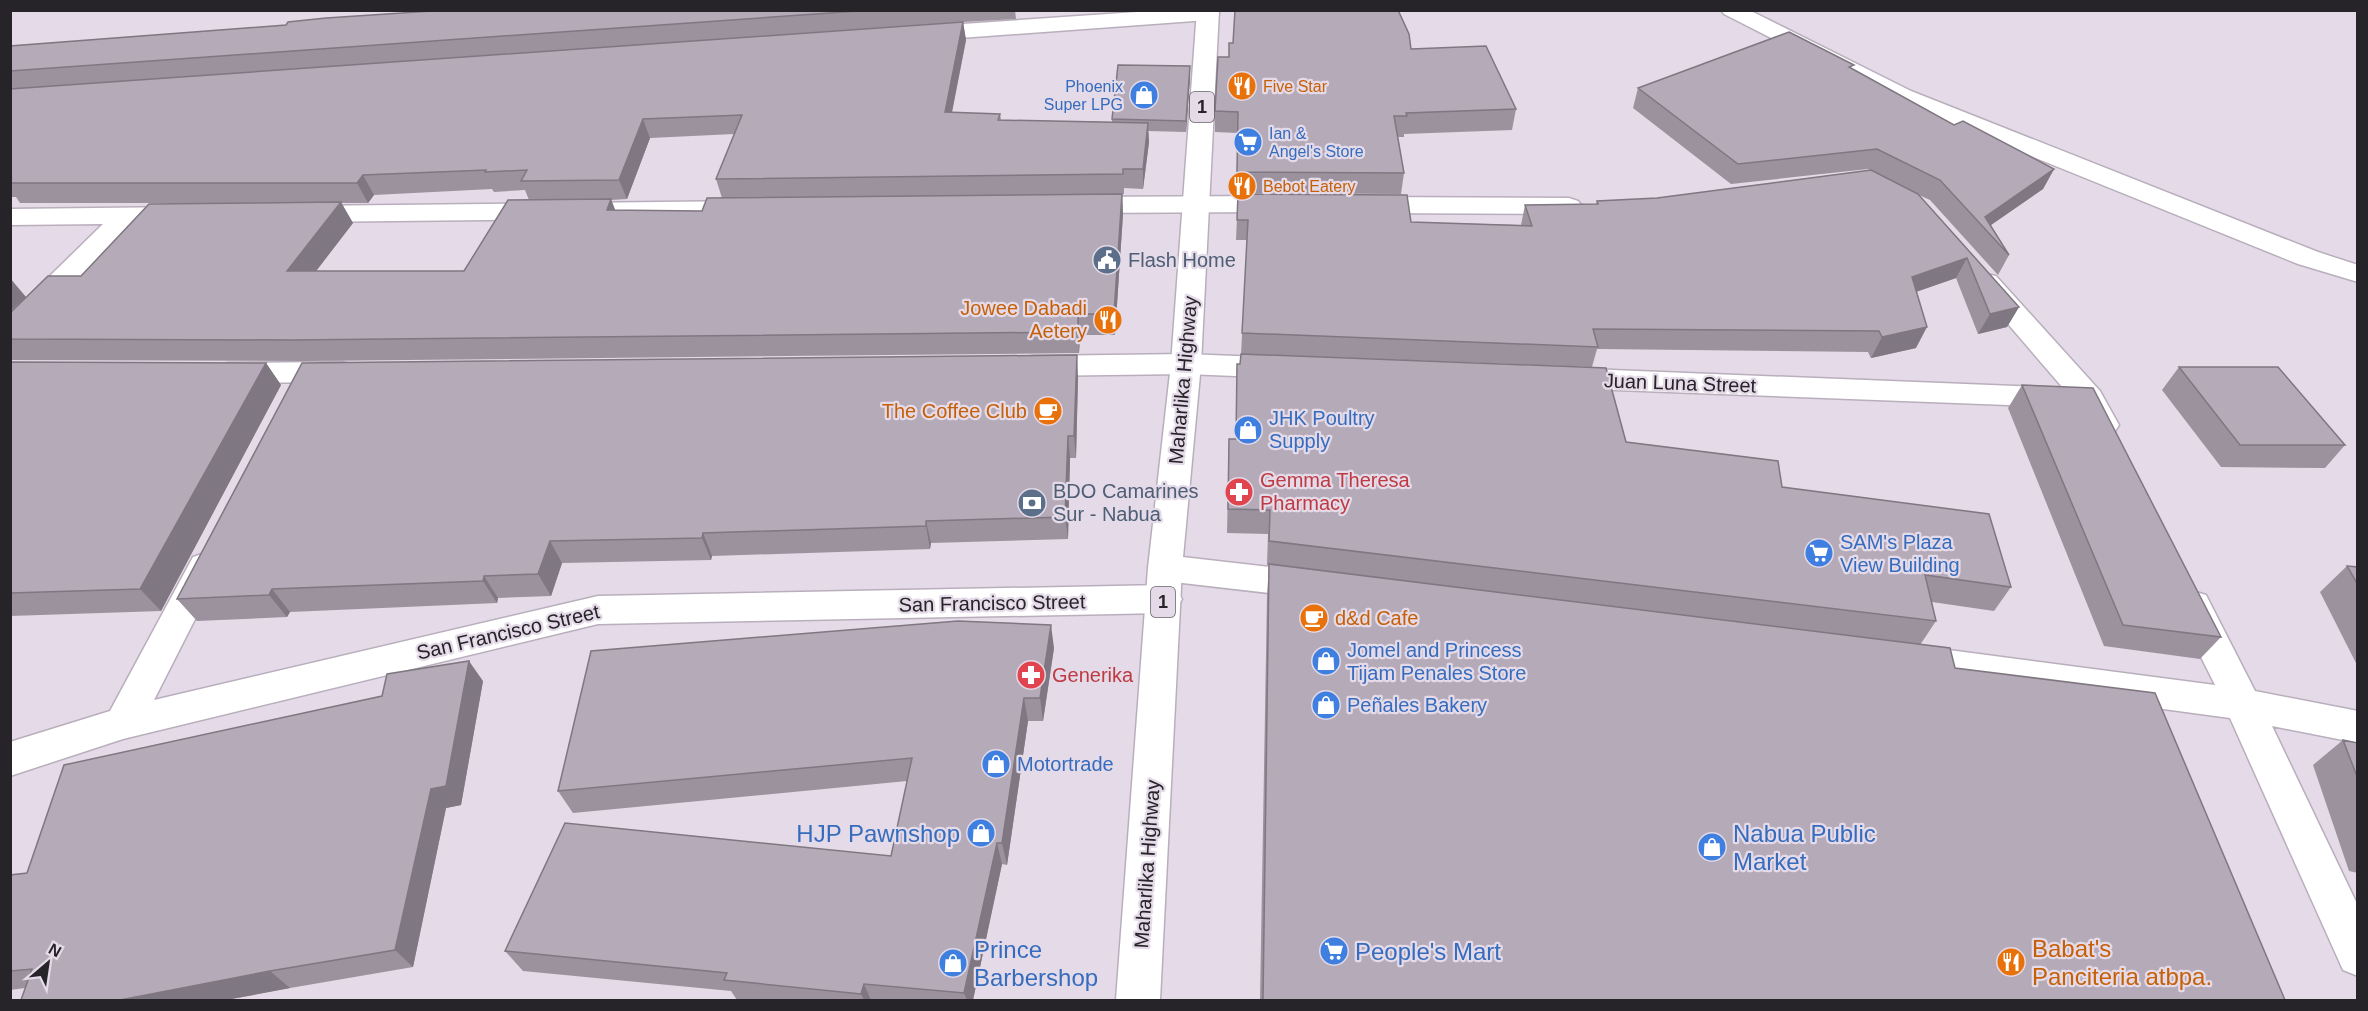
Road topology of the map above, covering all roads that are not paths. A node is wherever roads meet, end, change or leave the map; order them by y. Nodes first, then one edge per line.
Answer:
1 (1731, 10) edge
2 (1208, 12) edge
3 (900, 36) edge
4 (1195, 204) junction
5 (1053, 205) edge
6 (1601, 206) edge
7 (768, 208) edge
8 (209, 214) edge
9 (280, 214) edge
10 (10, 216) edge
11 (126, 216) junction
12 (1966, 259) edge
13 (2358, 274) edge
14 (10, 332) edge
15 (1186, 364) junction
16 (1007, 366) edge
17 (1305, 368) edge
18 (199, 372) edge
19 (365, 372) edge
20 (305, 373) junction
21 (1530, 377) edge
22 (2089, 398) junction
23 (289, 405) edge
24 (2116, 451) edge
25 (217, 542) edge
26 (2180, 578) edge
27 (1164, 584) junction
28 (1342, 589) edge
29 (1878, 656) edge
30 (2243, 704) junction
31 (123, 723) junction
32 (2358, 727) edge
33 (10, 759) edge
34 (2358, 955) edge
35 (1138, 1000) edge

1 - 13 main road
2 - 3 main road
2 - 4 main road, Maharlika Highway / 1
4 - 5 main road
4 - 6 main road
4 - 15 main road, Maharlika Highway / 1
7 - 9 main road
8 - 11 main road
10 - 11 main road
11 - 14 main road
12 - 22 main road
15 - 16 main road
15 - 17 main road
15 - 27 main road, Maharlika Highway / 1
18 - 20 main road
19 - 20 main road
20 - 23 main road
21 - 22 main road, Juan Luna Street
22 - 24 main road
25 - 31 main road
26 - 30 main road
27 - 28 main road, San Francisco Street
27 - 31 main road, San Francisco Street
27 - 35 main road, Maharlika Highway / 1
29 - 30 main road
30 - 32 main road
30 - 34 main road
31 - 33 main road, San Francisco Street

